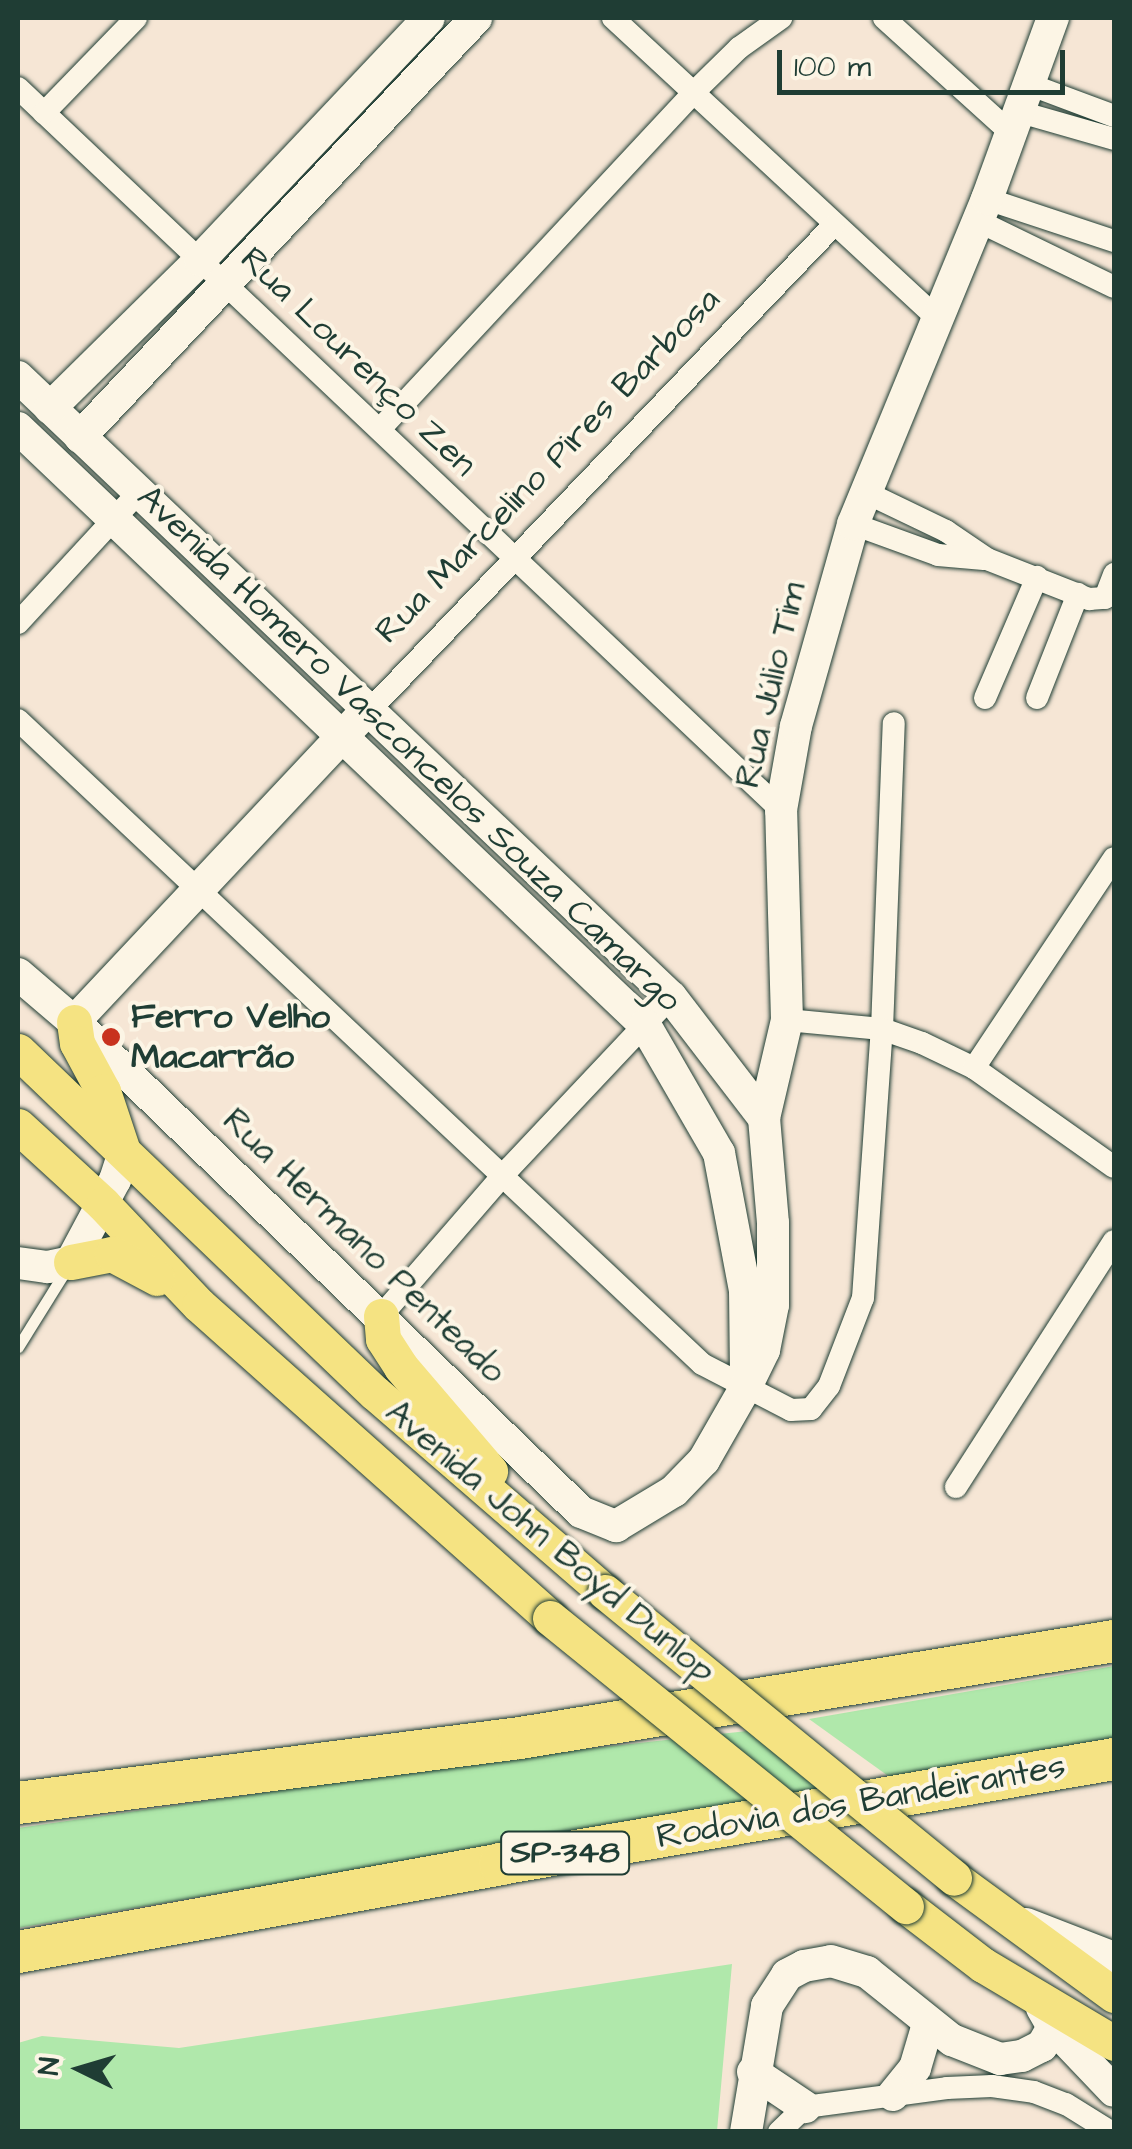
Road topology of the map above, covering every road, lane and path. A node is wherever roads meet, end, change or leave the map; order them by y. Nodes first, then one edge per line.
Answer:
1 (136, 18) edge
2 (429, 18) edge
3 (476, 18) edge
4 (613, 18) edge
5 (781, 18) edge
6 (884, 18) edge
7 (1054, 18) edge
8 (18, 88) edge
9 (692, 94) junction
10 (1021, 110) junction
11 (44, 113) junction
12 (1114, 116) edge
13 (1114, 140) edge
14 (982, 210) junction
15 (832, 226) junction
16 (1114, 241) edge
17 (200, 260) junction
18 (226, 286) junction
19 (1114, 287) edge
20 (936, 318) junction
21 (18, 377) edge
22 (50, 408) junction
23 (18, 428) edge
24 (380, 430) junction
25 (80, 437) junction
26 (867, 493) junction
27 (125, 505) junction
28 (853, 524) junction
29 (514, 559) junction
30 (986, 559) junction
31 (1114, 574) edge
32 (1037, 578) junction
33 (1078, 594) junction
34 (18, 623) edge
35 (985, 698) dead end
36 (1036, 698) dead end
37 (368, 712) junction
38 (18, 720) edge
39 (894, 723) dead end
40 (340, 736) junction
41 (782, 810) junction
42 (1114, 858) edge
43 (196, 890) junction
44 (18, 974) edge
45 (671, 998) junction
46 (787, 1020) junction
47 (74, 1022) junction
48 (645, 1025) junction
49 (882, 1029) junction
50 (18, 1051) edge
51 (974, 1068) junction
52 (764, 1118) junction
53 (18, 1126) edge
54 (124, 1153) junction
55 (719, 1153) junction
56 (1114, 1166) edge
57 (503, 1174) junction
58 (104, 1204) junction
59 (1114, 1241) edge
60 (71, 1262) junction
61 (18, 1264) edge
62 (199, 1304) junction
63 (380, 1316) junction
64 (18, 1346) edge
65 (747, 1386) junction
66 (956, 1487) dead end
67 (506, 1508) junction
68 (616, 1526) joint
69 (1114, 1640) edge
70 (1114, 1759) edge
71 (18, 1803) edge
72 (18, 1952) edge
73 (1113, 1987) edge
74 (1072, 2020) edge
75 (928, 2024) junction
76 (1114, 2043) edge
77 (753, 2072) junction
78 (1114, 2091) edge
79 (892, 2095) junction
80 (806, 2107) junction
81 (746, 2132) edge
82 (779, 2132) edge
83 (1111, 2132) edge

1 - 11 street
2 - 17 main road
3 - 18 main road
4 - 9 street
5 - 9 street
6 - 10 street
7 - 10 main road, Rua Júlio Tim
8 - 11 street, Rua Lourenço Zen
9 - 15 street
9 - 24 street
10 - 12 street
10 - 13 street
10 - 14 main road, Rua Júlio Tim
11 - 17 street, Rua Lourenço Zen
14 - 16 street
14 - 19 street
14 - 20 main road, Rua Júlio Tim
15 - 20 street
15 - 29 street, Rua Marcelino Pires Barbosa
17 - 18 street, Rua Lourenço Zen
17 - 22 main road
18 - 24 street, Rua Lourenço Zen
18 - 25 main road
20 - 26 main road, Rua Júlio Tim
21 - 22 main road, Avenida Homero Vasconcelos Souza Camargo
22 - 25 main road, Avenida Homero Vasconcelos Souza Camargo
23 - 27 main road, Avenida Homero Vasconcelos Souza Camargo
24 - 29 street, Rua Lourenço Zen
25 - 27 main road, Avenida Homero Vasconcelos Souza Camargo
26 - 28 main road, Rua Júlio Tim
26 - 30 street
27 - 34 street
27 - 37 main road, Avenida Homero Vasconcelos Souza Camargo
27 - 40 main road, Avenida Homero Vasconcelos Souza Camargo
28 - 30 street
28 - 41 main road, Rua Júlio Tim
29 - 37 street, Rua Marcelino Pires Barbosa
29 - 41 street, Rua Lourenço Zen
30 - 32 street
31 - 33 street
32 - 33 street
32 - 35 street
33 - 36 street
37 - 40 main road, Rua Marcelino Pires Barbosa
37 - 45 main road, Avenida Homero Vasconcelos Souza Camargo
38 - 43 street
39 - 49 street
40 - 43 main road, Rua Marcelino Pires Barbosa
40 - 48 main road, Avenida Homero Vasconcelos Souza Camargo
41 - 46 main road, Rua Júlio Tim
42 - 51 street
43 - 47 main road, Rua Marcelino Pires Barbosa
43 - 57 street
44 - 47 main road, Rua Hermano Penteado
45 - 48 street
45 - 52 main road, Avenida Homero Vasconcelos Souza Camargo
46 - 49 street
46 - 52 main road, Rua Júlio Tim
47 - 54 main road
47 - 63 main road, Rua Hermano Penteado
48 - 55 main road, Avenida Homero Vasconcelos Souza Camargo
48 - 57 street
49 - 51 street
49 - 65 street
50 - 54 main road, Avenida John Boyd Dunlop
51 - 56 street
52 - 55 main road
52 - 65 main road, Rua Júlio Tim
53 - 58 main road, Avenida John Boyd Dunlop
54 - 58 main road
54 - 67 main road, Avenida John Boyd Dunlop
55 - 65 main road, Avenida Homero Vasconcelos Souza Camargo
57 - 63 street
57 - 65 street
58 - 60 main road
58 - 62 main road, Avenida John Boyd Dunlop
59 - 66 street
60 - 61 main road
60 - 62 main road
60 - 64 lane
62 - 74 main road, Avenida John Boyd Dunlop, bridge
63 - 67 main road
63 - 68 main road, Rua Hermano Penteado
65 - 68 main road, Rua Júlio Tim
67 - 73 main road, Avenida John Boyd Dunlop, bridge
69 - 71 highway
70 - 72 highway, Rodovia dos Bandeirantes / SP-348
74 - 75 main road
74 - 76 main road, Avenida John Boyd Dunlop
74 - 78 main road
75 - 77 main road
75 - 79 main road
77 - 80 main road
77 - 81 main road
79 - 80 street
79 - 83 street
80 - 82 street

